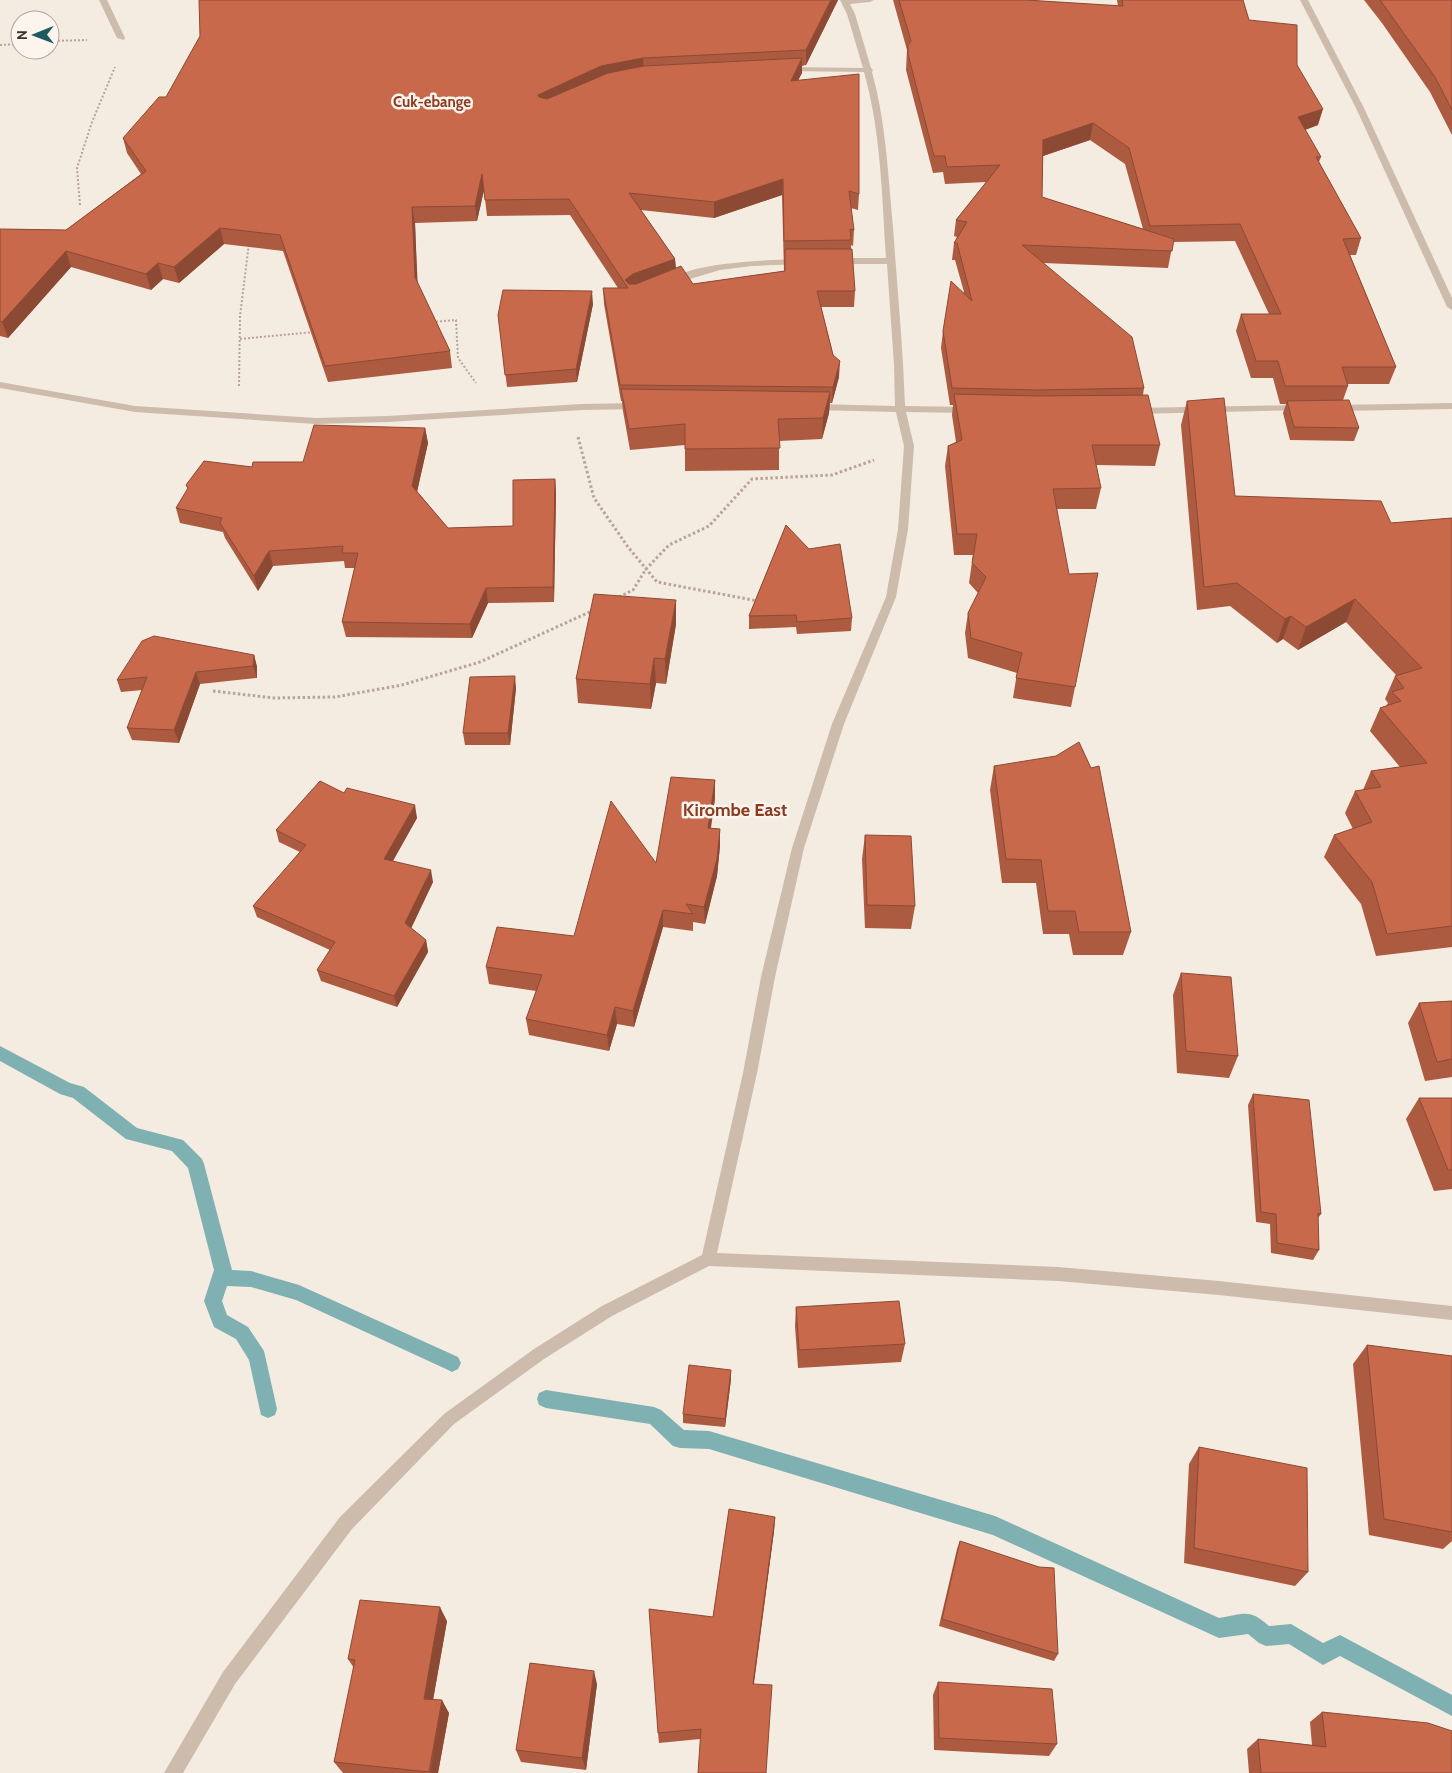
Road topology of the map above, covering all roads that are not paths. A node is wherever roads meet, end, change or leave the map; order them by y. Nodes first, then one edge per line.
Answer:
1 (103, 0) edge
2 (870, 0) edge
3 (1304, 0) edge
4 (845, 1) edge
5 (121, 38) road end
6 (780, 69) edge
7 (869, 70) junction
8 (890, 261) junction
9 (662, 285) edge
10 (1452, 306) edge
11 (0, 385) edge
12 (648, 406) edge
13 (1452, 406) edge
14 (808, 407) edge
15 (900, 408) junction
16 (977, 411) edge
17 (1123, 411) edge
18 (708, 1259) junction
19 (1452, 1313) edge
20 (173, 1773) edge

1 - 5 street
2 - 4 street
3 - 10 street
4 - 7 street
6 - 7 street
7 - 8 street
8 - 9 street
8 - 15 street
11 - 12 street
13 - 17 street
14 - 15 street
15 - 16 street
15 - 18 street
18 - 19 street
18 - 20 street

